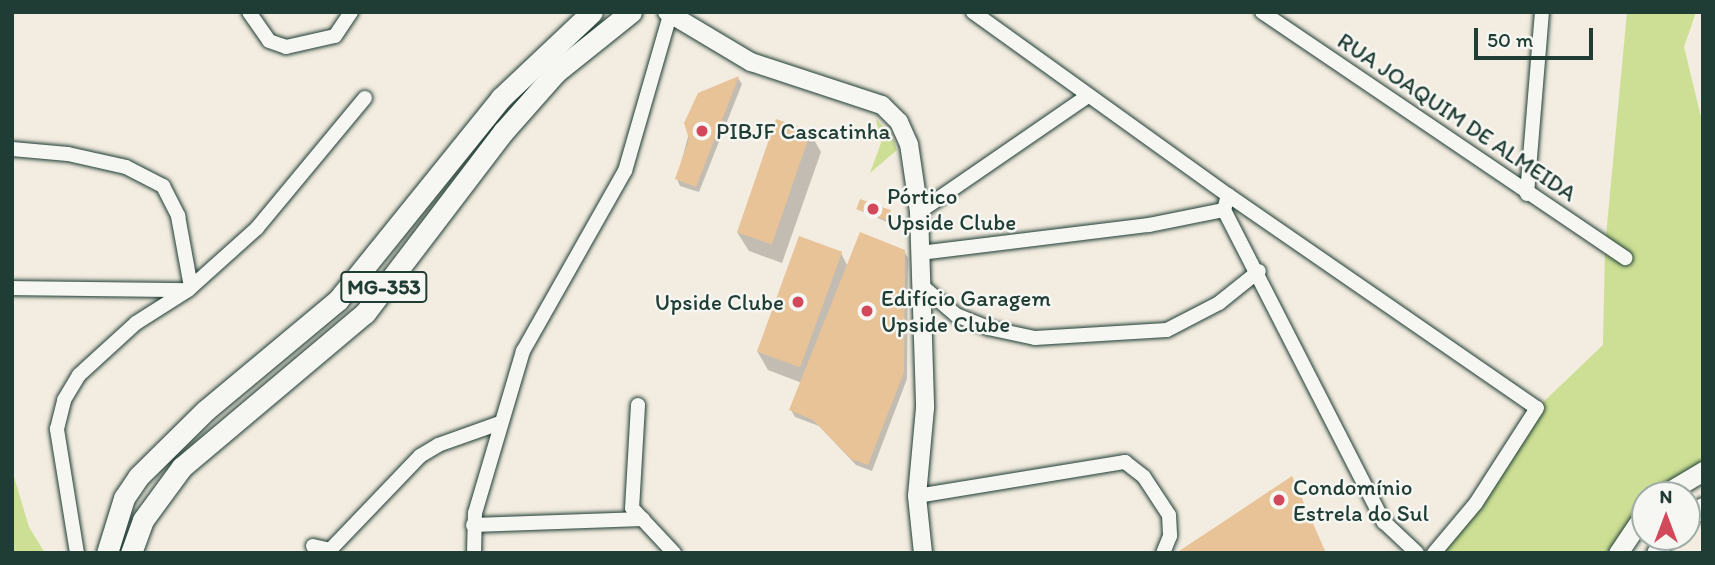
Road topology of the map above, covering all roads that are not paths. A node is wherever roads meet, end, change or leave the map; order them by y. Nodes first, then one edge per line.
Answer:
1 (249, 12) edge
2 (351, 12) edge
3 (593, 12) edge
4 (631, 12) edge
5 (973, 12) edge
6 (1262, 12) edge
7 (1542, 12) edge
8 (669, 13) edge
9 (1088, 96) junction
10 (365, 98) dead end
11 (12, 149) edge
12 (1527, 194) junction
13 (1228, 195) junction
14 (1224, 210) junction
15 (919, 212) junction
16 (920, 253) junction
17 (1626, 258) dead end
18 (1259, 271) junction
19 (921, 285) junction
20 (12, 288) edge
21 (189, 289) junction
22 (638, 405) dead end
23 (500, 424) junction
24 (1703, 471) edge
25 (1686, 481) edge
26 (917, 496) junction
27 (643, 519) junction
28 (473, 525) junction
29 (1631, 534) edge
30 (313, 547) dead end
31 (77, 553) edge
32 (107, 553) edge
33 (131, 553) edge
34 (474, 553) edge
35 (674, 553) edge
36 (923, 553) edge
37 (1163, 553) edge
38 (1417, 553) edge
39 (1434, 553) edge
40 (1618, 553) edge

1 - 2 street
3 - 32 main road, MG-353
4 - 33 main road, MG-353
5 - 9 street
6 - 12 street, RUA JOAQUIM DE ALMEIDA
7 - 12 street
8 - 15 street
8 - 23 street
9 - 13 street
9 - 15 street
10 - 21 street
11 - 21 street
12 - 17 street, RUA JOAQUIM DE ALMEIDA
13 - 14 street
13 - 39 street
14 - 16 street
14 - 18 street
15 - 16 street
16 - 19 street
18 - 19 street
18 - 38 street
19 - 26 street
20 - 21 street
21 - 31 street
22 - 27 street
23 - 28 street
23 - 30 street
24 - 25 main road
26 - 36 street
26 - 37 street
27 - 28 street
27 - 35 street
28 - 34 street
29 - 40 main road

